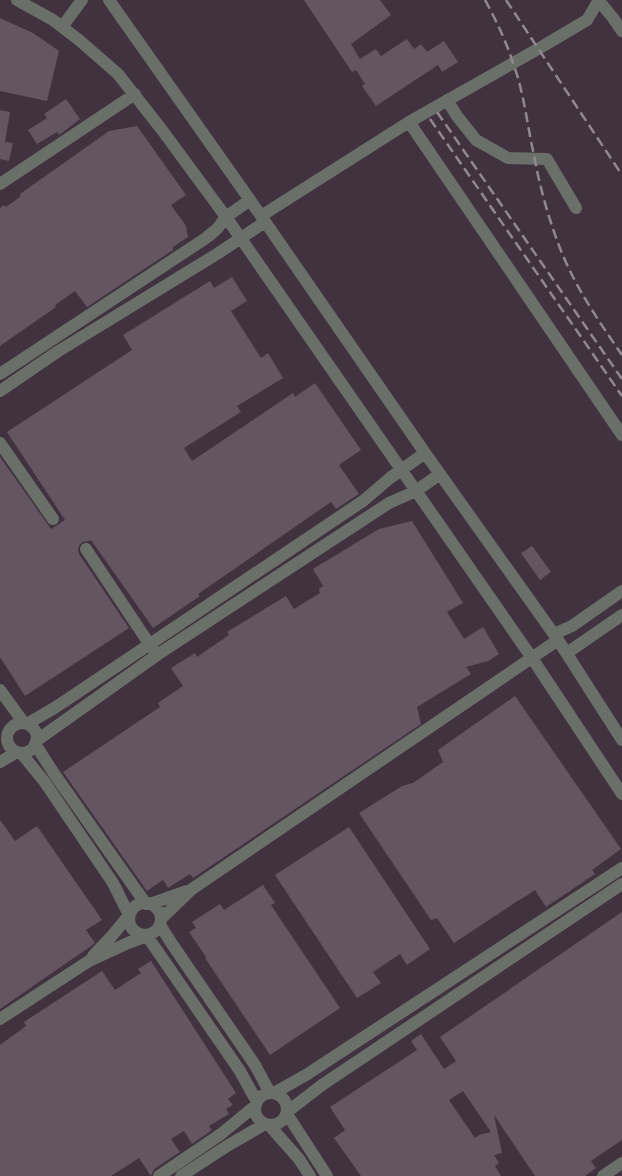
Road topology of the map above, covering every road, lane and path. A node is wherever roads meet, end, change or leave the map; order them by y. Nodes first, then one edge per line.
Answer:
1 (82, 0) edge
2 (109, 0) edge
3 (599, 1) edge
4 (24, 2) edge
5 (62, 27) junction
6 (622, 31) edge
7 (135, 94) junction
8 (447, 100) junction
9 (409, 122) junction
10 (0, 184) edge
11 (250, 200) junction
12 (576, 208) dead end
13 (226, 217) junction
14 (263, 219) junction
15 (240, 239) junction
16 (50, 341) junction
17 (57, 352) junction
18 (0, 374) edge
19 (0, 391) edge
20 (622, 436) edge
21 (0, 443) edge
22 (425, 453) junction
23 (402, 470) junction
24 (440, 474) junction
25 (416, 491) junction
26 (53, 519) dead end
27 (86, 549) dead end
28 (622, 592) edge
29 (622, 614) edge
30 (556, 637) junction
31 (154, 650) junction
32 (567, 653) junction
33 (532, 658) junction
34 (0, 690) edge
35 (0, 724) edge
36 (26, 724) junction
37 (5, 739) edge
38 (622, 740) edge
39 (36, 743) junction
40 (19, 752) junction
41 (0, 762) edge
42 (622, 794) edge
43 (622, 868) edge
44 (622, 884) edge
45 (192, 889) junction
46 (148, 904) junction
47 (129, 915) junction
48 (161, 922) junction
49 (147, 936) junction
50 (89, 961) junction
51 (0, 1019) edge
52 (272, 1093) junction
53 (256, 1103) junction
54 (287, 1113) junction
55 (267, 1124) junction
56 (200, 1156) junction
57 (622, 1163) edge
58 (159, 1176) edge
59 (181, 1176) edge
60 (310, 1176) edge
61 (327, 1176) edge
62 (603, 1176) edge

1 - 5 street
2 - 11 street
3 - 6 street
3 - 8 street
4 - 5 street
5 - 7 street
7 - 10 street
7 - 13 street
8 - 9 street
8 - 12 street
9 - 14 street
9 - 20 street
11 - 13 street
11 - 14 street
13 - 15 street
13 - 16 street
14 - 15 street
14 - 22 street
15 - 17 street
15 - 23 street
16 - 17 street
16 - 18 street
17 - 19 street
21 - 26 street
22 - 23 street
22 - 24 street
23 - 25 street
23 - 31 street
24 - 25 street
24 - 30 street
25 - 31 street
25 - 33 street
27 - 31 street
28 - 30 street
29 - 32 street
30 - 32 street
30 - 33 street
31 - 36 street
31 - 39 street
32 - 38 street
33 - 42 street
33 - 45 street
34 - 36 street
35 - 37 street
36 - 37 street
36 - 39 street
37 - 40 street
39 - 40 street
39 - 46 street
40 - 41 street
40 - 47 street
43 - 52 street
44 - 54 street
45 - 46 street
45 - 48 street
46 - 47 street
46 - 48 street
47 - 49 street
47 - 50 street
48 - 49 street
48 - 52 street
49 - 50 street
49 - 53 street
50 - 51 street
52 - 53 street
52 - 54 street
53 - 55 street
53 - 56 street
54 - 55 street
54 - 61 street
55 - 56 street
55 - 60 street
56 - 58 street
56 - 59 street
57 - 62 street

